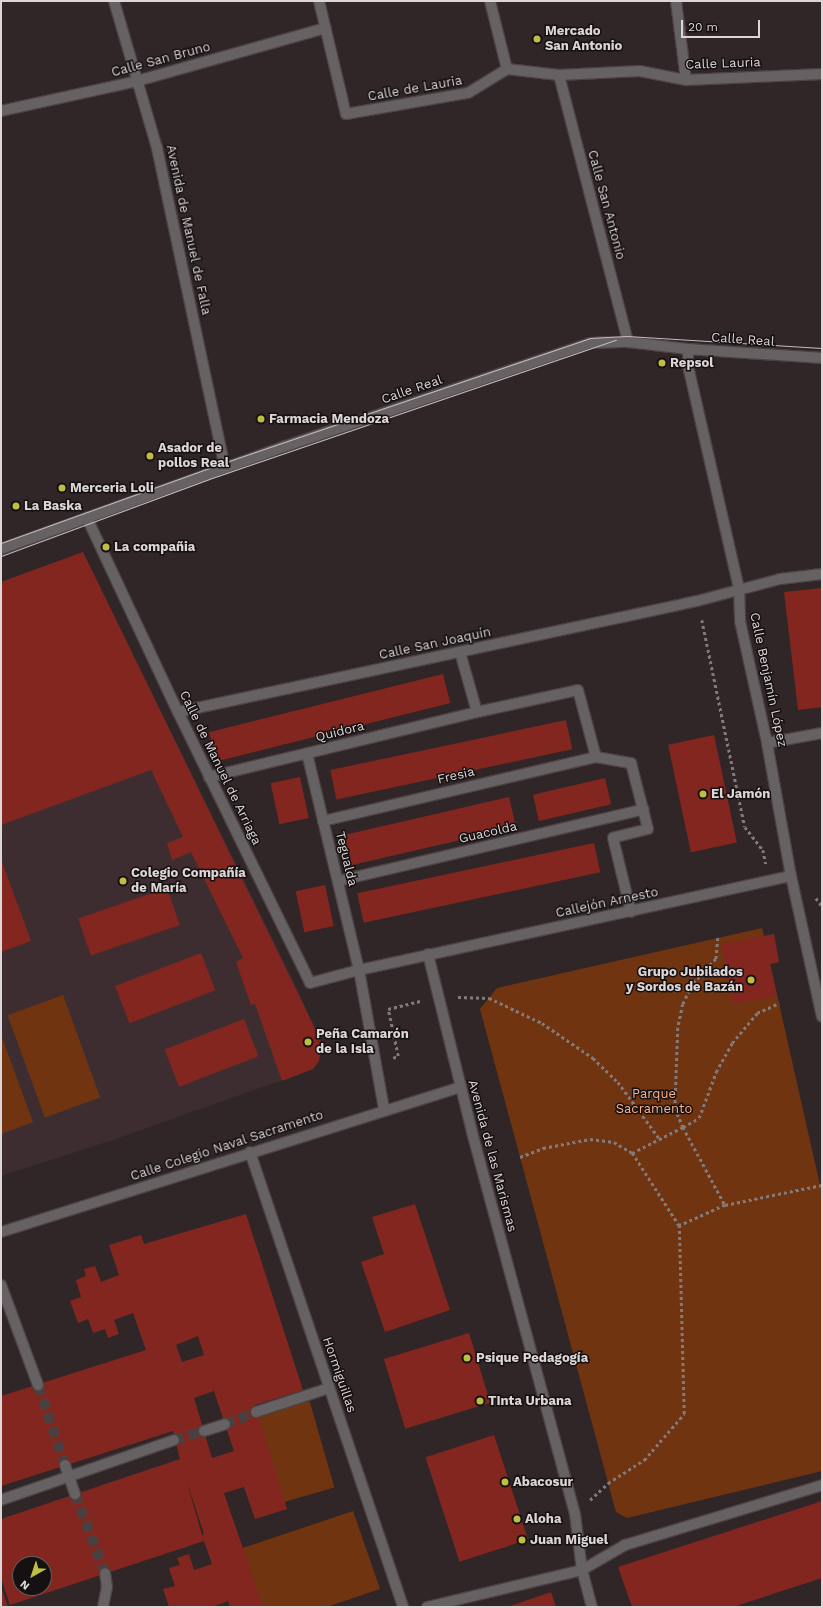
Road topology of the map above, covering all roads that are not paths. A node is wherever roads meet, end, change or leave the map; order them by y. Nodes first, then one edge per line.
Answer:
1 (114, 1) edge
2 (319, 1) edge
3 (490, 1) edge
4 (676, 1) edge
5 (326, 28) junction
6 (507, 69) junction
7 (822, 74) edge
8 (559, 75) junction
9 (686, 80) junction
10 (137, 81) junction
11 (1, 111) edge
12 (628, 342) junction
13 (688, 349) junction
14 (822, 358) edge
15 (225, 468) junction
16 (87, 518) junction
17 (1, 549) edge
18 (822, 574) edge
19 (739, 588) junction
20 (460, 652) junction
21 (178, 712) junction
22 (477, 712) junction
23 (822, 733) edge
24 (767, 743) junction
25 (307, 753) junction
26 (596, 757) junction
27 (209, 777) junction
28 (644, 809) junction
29 (323, 821) junction
30 (792, 876) junction
31 (338, 881) junction
32 (631, 912) junction
33 (428, 954) junction
34 (359, 970) junction
35 (822, 1017) edge
36 (461, 1087) junction
37 (384, 1110) junction
38 (250, 1152) junction
39 (1, 1232) edge
40 (1, 1285) edge
41 (38, 1385) tunnel mouth
42 (329, 1388) junction
43 (256, 1412) tunnel mouth
44 (225, 1424) tunnel mouth
45 (204, 1431) tunnel mouth
46 (174, 1440) tunnel mouth
47 (65, 1465) tunnel mouth
48 (68, 1478) junction
49 (822, 1485) edge
50 (75, 1494) tunnel mouth
51 (1, 1500) edge
52 (582, 1570) junction
53 (104, 1574) tunnel mouth
54 (103, 1607) edge
55 (403, 1607) edge
56 (427, 1607) edge
57 (592, 1607) edge

1 - 10 street, Avenida de Manuel de Falla
2 - 5 street
3 - 6 street
4 - 9 street
5 - 6 street, Calle de Lauria
5 - 10 street, Calle San Bruno
6 - 8 street, Calle Lauria
7 - 9 street, Calle Lauria
8 - 9 street, Calle Lauria
8 - 12 street, Calle San Antonio
10 - 11 street, Calle San Bruno
10 - 15 street, Avenida de Manuel de Falla
12 - 13 street, Calle Real
12 - 15 street, Calle Real
13 - 14 street, Calle Real
13 - 19 street, Calle Benjamín López
15 - 16 street, Calle Real
16 - 17 street, Calle Real
16 - 21 street, Calle de Manuel de Arriaga
18 - 19 street, Calle San Joaquín
19 - 20 street, Calle San Joaquín
19 - 24 street, Calle Benjamín López
20 - 21 street, Calle San Joaquín
20 - 22 street
21 - 27 street, Calle de Manuel de Arriaga
22 - 25 street, Quidora
22 - 26 street, Quidora
23 - 24 street
24 - 30 street, Calle Benjamín López
25 - 27 street, Quidora
25 - 29 street, Tegualda
26 - 28 street
26 - 29 street, Fresia
27 - 34 street, Calle de Manuel de Arriaga
28 - 31 street, Guacolda
28 - 32 street
29 - 31 street, Tegualda
30 - 32 street, Callejón Arnesto
30 - 35 street, Calle Benjamín López
31 - 34 street, Tegualda
32 - 33 street, Callejón Arnesto
33 - 34 street
33 - 36 street, Avenida de las Marismas
34 - 37 street
36 - 37 street, Calle Colegio Naval Sacramento
36 - 52 street, Avenida de las Marismas
37 - 38 street, Calle Colegio Naval Sacramento
38 - 39 street, Calle Colegio Naval Sacramento
38 - 42 street, Hormiguillas
40 - 41 street
42 - 43 street
42 - 55 street, Hormiguillas
44 - 45 street
46 - 48 street
47 - 48 street
48 - 50 street
48 - 51 street
49 - 52 street
52 - 56 street
52 - 57 street, Avenida de las Marismas
53 - 54 street

